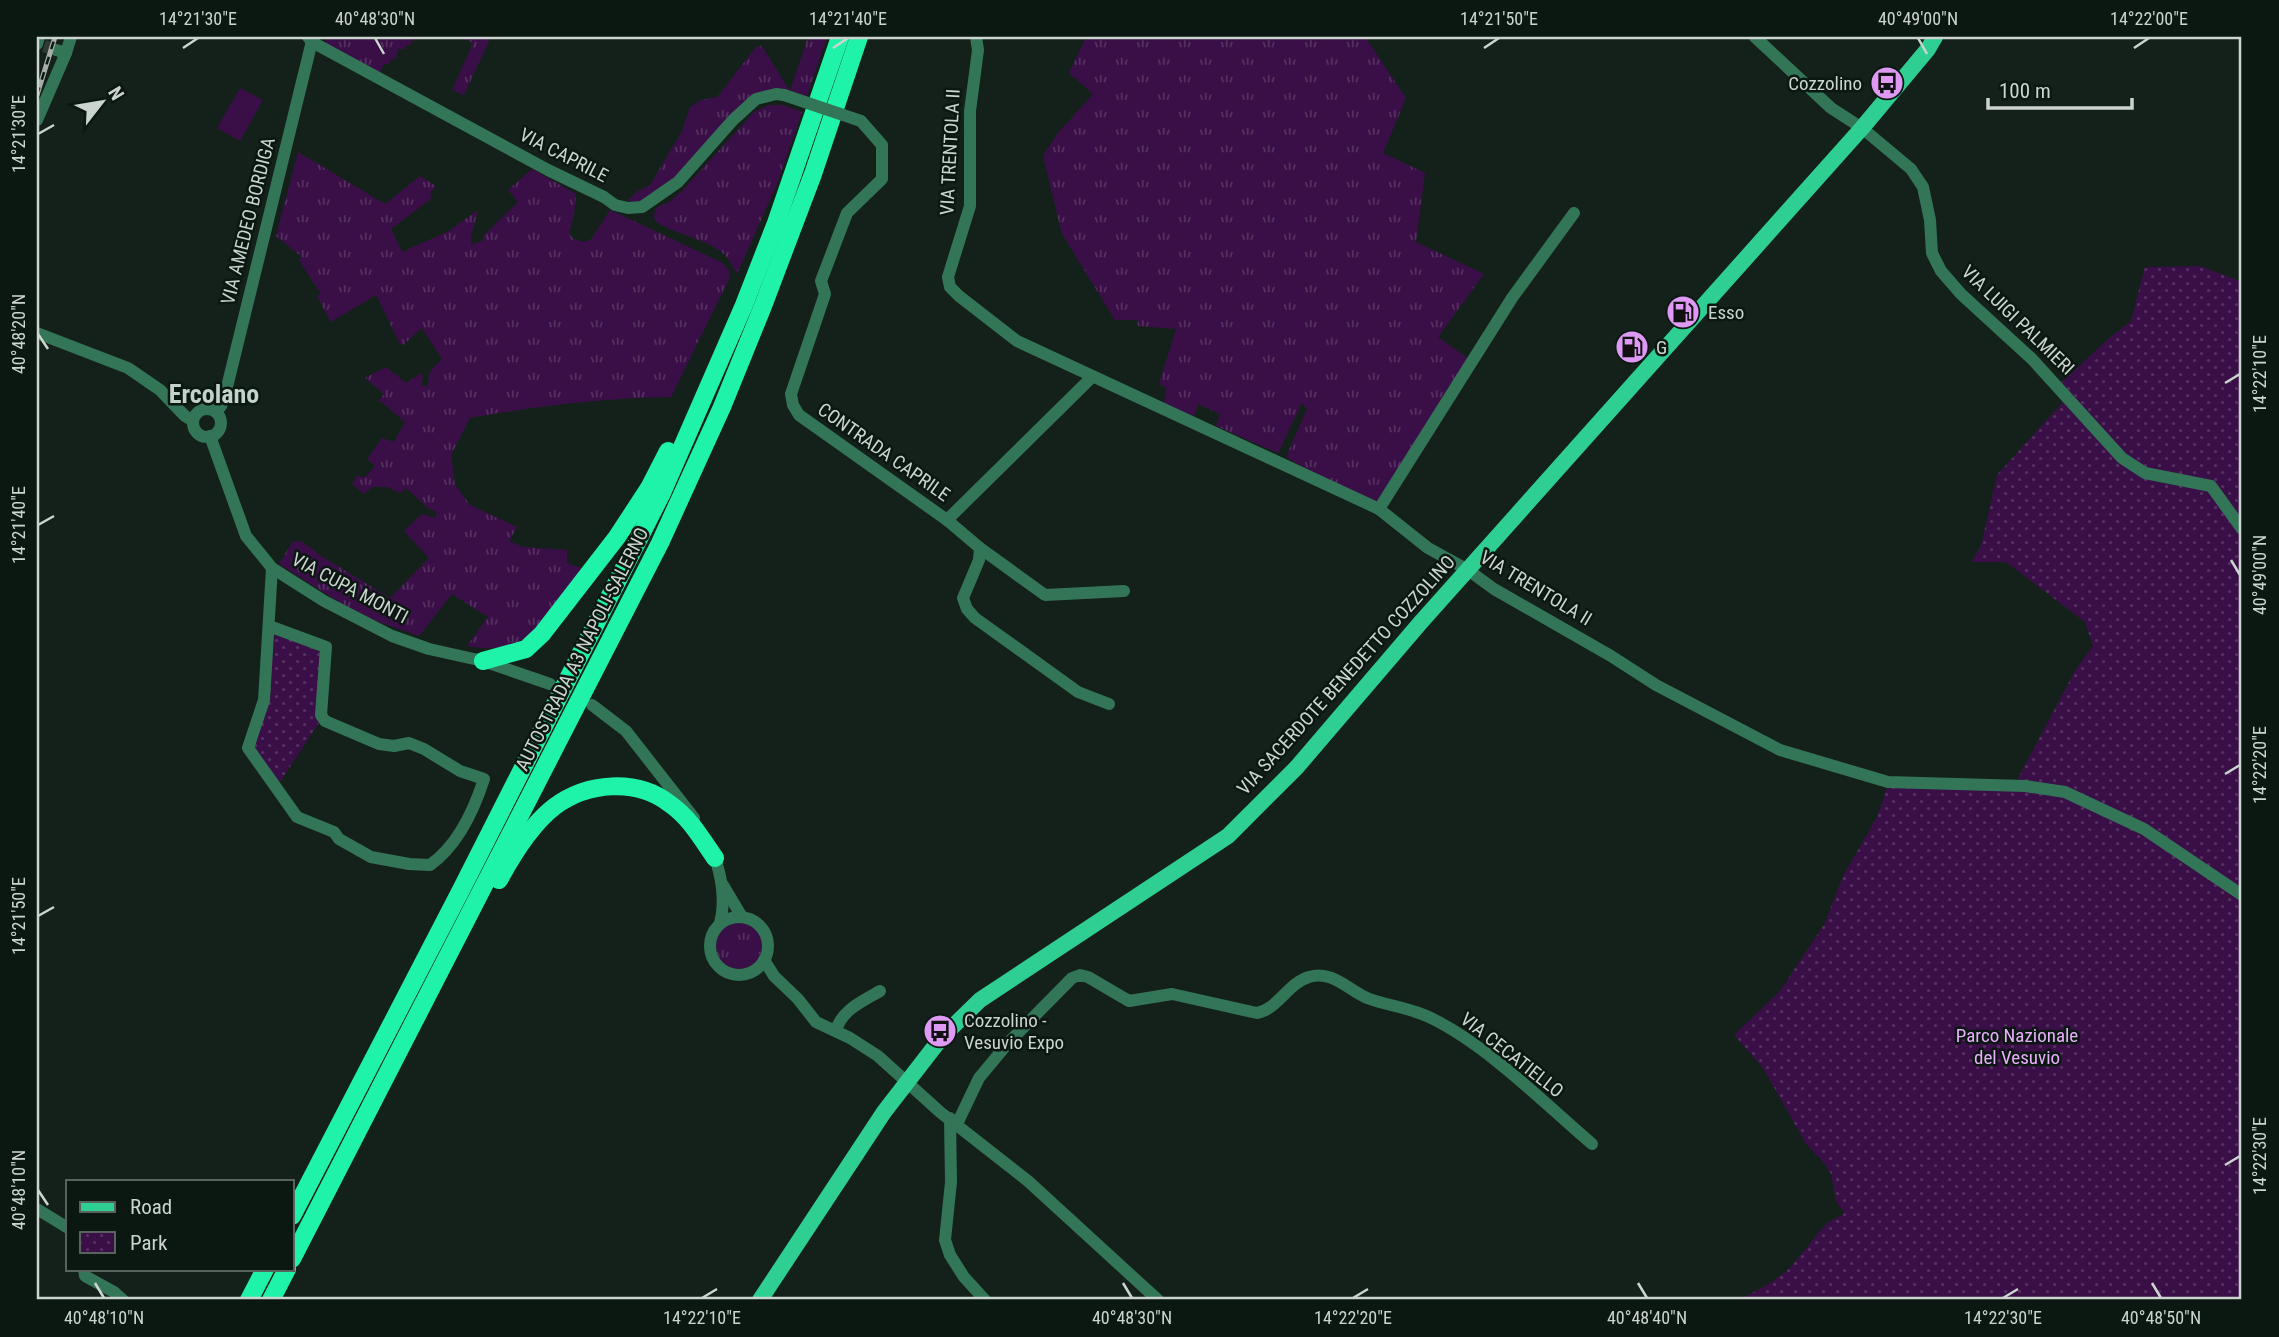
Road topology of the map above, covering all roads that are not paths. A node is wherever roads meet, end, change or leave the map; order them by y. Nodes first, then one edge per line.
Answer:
1 (71, 37) edge
2 (840, 37) edge
3 (859, 37) edge
4 (976, 37) edge
5 (1755, 37) edge
6 (1936, 37) edge
7 (311, 38) edge
8 (46, 46) edge
9 (37, 120) edge
10 (862, 121) joint
11 (1862, 128) junction
12 (1574, 213) dead end
13 (744, 305) junction
14 (37, 333) edge
15 (1092, 377) junction
16 (216, 412) junction
17 (194, 421) junction
18 (210, 436) junction
19 (1379, 509) junction
20 (947, 520) junction
21 (2242, 529) edge
22 (980, 548) junction
23 (272, 568) junction
24 (1468, 570) junction
25 (1124, 591) dead end
26 (269, 626) junction
27 (483, 661) junction
28 (550, 684) dead end
29 (1110, 704) dead end
30 (592, 705) dead end
31 (715, 858) junction
32 (720, 878) junction
33 (2242, 895) edge
34 (742, 917) junction
35 (720, 923) junction
36 (764, 960) junction
37 (753, 971) junction
38 (774, 976) junction
39 (431, 990) junction
40 (880, 991) dead end
41 (836, 1031) junction
42 (907, 1084) junction
43 (953, 1121) junction
44 (1592, 1144) dead end
45 (37, 1209) edge
46 (294, 1212) edge
47 (66, 1227) edge
48 (294, 1255) edge
49 (84, 1270) edge
50 (264, 1270) edge
51 (286, 1270) edge
52 (123, 1300) edge
53 (249, 1300) edge
54 (271, 1300) edge
55 (760, 1300) edge
56 (985, 1300) edge
57 (1158, 1300) edge

1 - 8 street
2 - 13 highway, AUTOSTRADA A3 NAPOLI-SALERNO
3 - 39 highway, AUTOSTRADA A3 NAPOLI-SALERNO
4 - 15 street, VIA TRENTOLA II
5 - 11 street, VIA LUIGI PALMIERI
6 - 11 main road, VIA SACERDOTE BENEDETTO COZZOLINO
7 - 10 street, VIA CAPRILE, bridge
7 - 16 street, VIA AMEDEO BORDIGA
8 - 9 street
10 - 20 street, CONTRADA CAPRILE
11 - 21 street, VIA LUIGI PALMIERI
11 - 24 main road, VIA SACERDOTE BENEDETTO COZZOLINO
12 - 19 street
13 - 27 highway
13 - 46 highway, AUTOSTRADA A3 NAPOLI-SALERNO
14 - 17 street
15 - 19 street, VIA TRENTOLA II
15 - 20 street, CONTRADA CAPRILE
16 - 17 street
16 - 18 street
17 - 18 street
18 - 23 street, VIA CUPA MONTI
19 - 24 street, VIA TRENTOLA II
20 - 22 street
22 - 25 street
22 - 29 street
23 - 26 street
23 - 27 street, VIA CUPA MONTI
24 - 33 street, VIA TRENTOLA II
24 - 42 main road, VIA SACERDOTE BENEDETTO COZZOLINO
26 - 26 street
27 - 28 street, VIA CUPA MONTI
30 - 31 street
31 - 32 street
31 - 39 highway
32 - 34 street
32 - 35 street
34 - 35 street
34 - 36 street
35 - 37 street
36 - 37 street
36 - 38 street
37 - 38 street
38 - 41 street
39 - 48 highway, AUTOSTRADA A3 NAPOLI-SALERNO
40 - 41 street
41 - 42 street
42 - 43 street
42 - 55 main road, VIA SACERDOTE BENEDETTO COZZOLINO
43 - 44 street, VIA CECATIELLO
43 - 56 street
43 - 57 street
45 - 47 street
49 - 52 street
50 - 53 highway
51 - 54 highway

